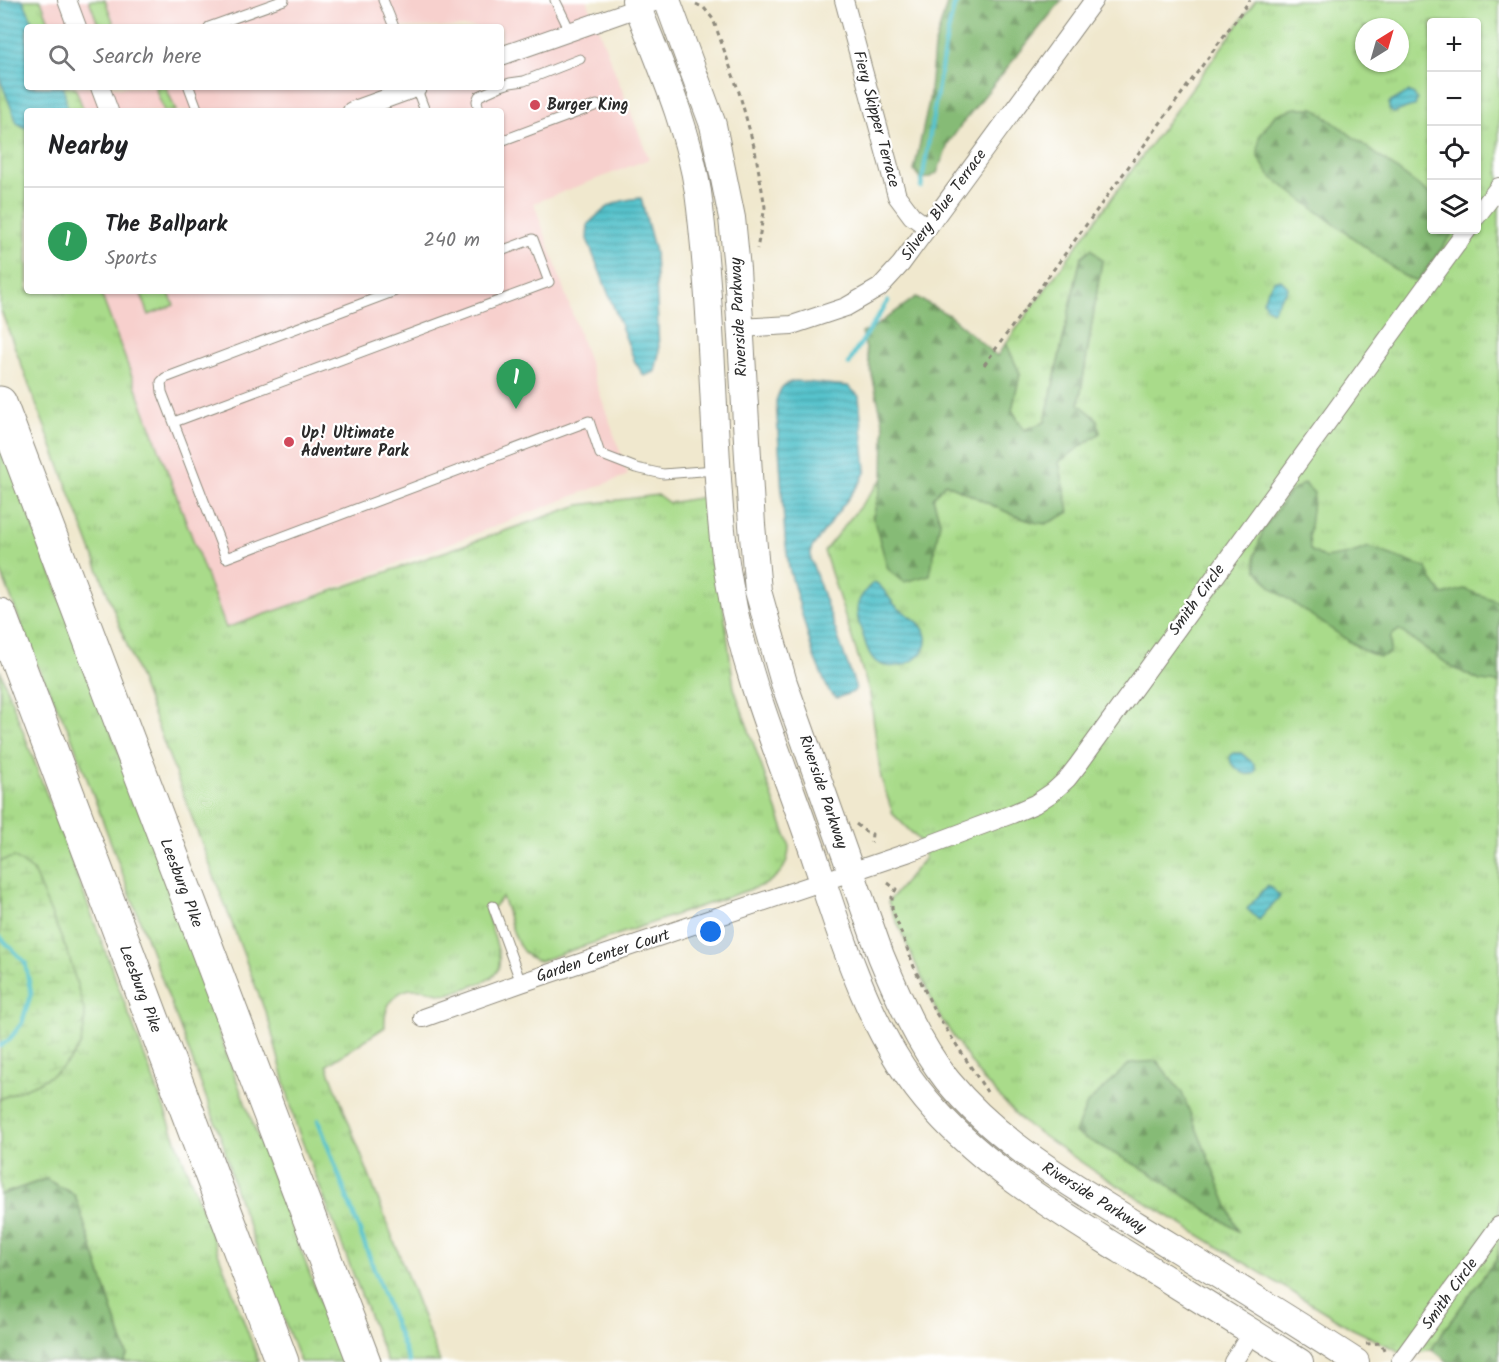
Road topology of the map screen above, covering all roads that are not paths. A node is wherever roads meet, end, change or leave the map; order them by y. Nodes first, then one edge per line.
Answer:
1 (67, 0) edge
2 (284, 0) edge
3 (384, 0) edge
4 (555, 0) edge
5 (668, 0) edge
6 (844, 0) edge
7 (1094, 0) edge
8 (644, 3) edge
9 (76, 24) edge
10 (217, 24) edge
11 (393, 24) edge
12 (571, 33) junction
13 (504, 55) edge
14 (580, 59) dead end
15 (504, 85) edge
16 (100, 90) edge
17 (190, 90) edge
18 (409, 90) edge
19 (418, 90) edge
20 (493, 90) edge
21 (597, 105) dead end
22 (108, 108) edge
23 (197, 108) edge
24 (360, 108) edge
25 (424, 108) edge
26 (478, 108) edge
27 (504, 140) edge
28 (1499, 187) edge
29 (1481, 210) edge
30 (927, 227) junction
31 (1464, 234) edge
32 (504, 250) edge
33 (387, 294) edge
34 (740, 328) junction
35 (0, 403) edge
36 (174, 422) junction
37 (717, 470) junction
38 (0, 615) edge
39 (851, 871) junction
40 (823, 881) junction
41 (494, 906) dead end
42 (521, 983) junction
43 (423, 1018) dead end
44 (1499, 1226) edge
45 (1252, 1332) junction
46 (1358, 1351) edge
47 (1393, 1357) edge
48 (282, 1362) edge
49 (364, 1362) edge
50 (1233, 1362) edge
51 (1300, 1362) edge

1 - 9 street
2 - 10 lane
3 - 11 lane
4 - 12 lane
5 - 34 main road, Riverside Parkway
6 - 30 street, Fiery Skipper Terrace
7 - 30 street, Silvery Blue Terrace
8 - 12 street
8 - 37 main road, Riverside Parkway
12 - 13 street
14 - 15 lane
16 - 22 street
17 - 23 lane
18 - 24 street
19 - 25 lane
20 - 26 lane
21 - 27 lane
28 - 29 street
30 - 34 street, Silvery Blue Terrace
31 - 39 street, Smith Circle
32 - 36 lane
33 - 36 lane
34 - 39 main road, Riverside Parkway
35 - 49 highway, Leesburg PIke
36 - 37 lane
37 - 40 main road, Riverside Parkway
38 - 48 highway, Leesburg Pike
39 - 40 street, Garden Center Court
39 - 46 main road, Riverside Parkway
40 - 42 street, Garden Center Court
40 - 45 main road, Riverside Parkway
41 - 42 lane
42 - 43 street, Garden Center Court
44 - 47 street, Smith Circle
45 - 50 street
45 - 51 main road, Riverside Parkway

